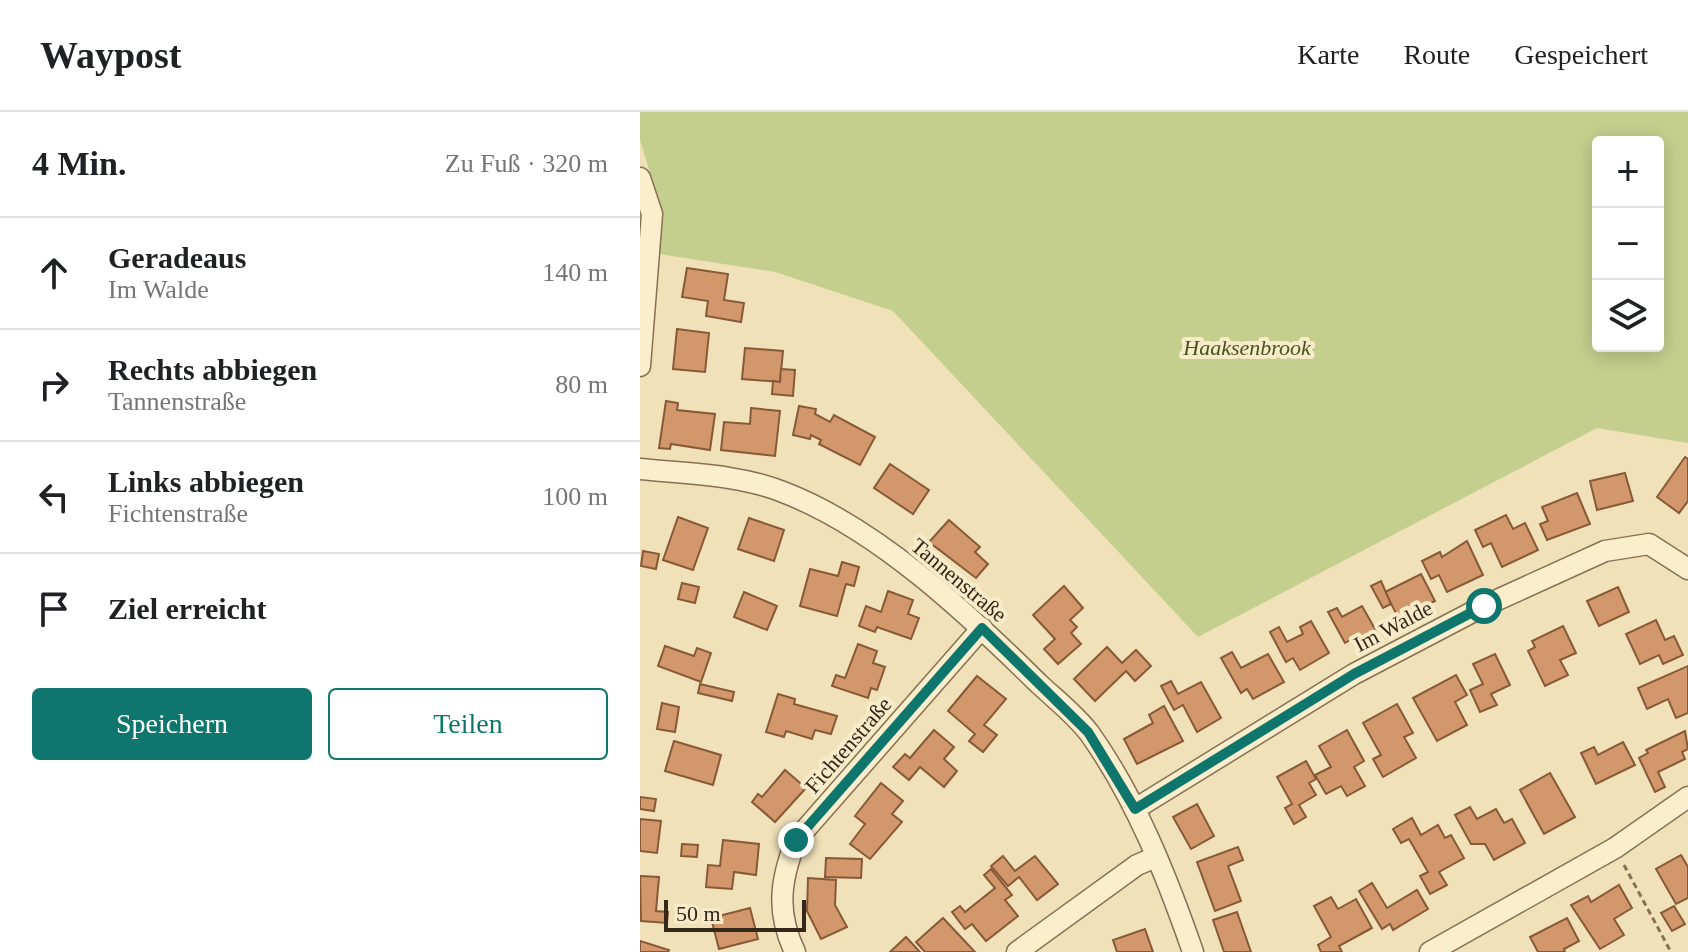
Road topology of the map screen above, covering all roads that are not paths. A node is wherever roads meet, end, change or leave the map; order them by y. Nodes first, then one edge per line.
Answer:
1 (640, 178) edge
2 (640, 366) edge
3 (640, 469) edge
4 (1688, 569) edge
5 (982, 628) junction
6 (1688, 797) edge
7 (1135, 809) junction
8 (1156, 857) junction
9 (795, 952) edge
10 (1017, 952) edge
11 (1193, 952) edge
12 (1430, 952) edge

1 - 2 street
3 - 5 street, Tannenstraße
4 - 7 street, Im Walde
5 - 7 street, Tannenstraße
5 - 9 street, Fichtenstraße
6 - 12 street
7 - 8 street, Tannenstraße
8 - 10 street
8 - 11 street, Tannenstraße

